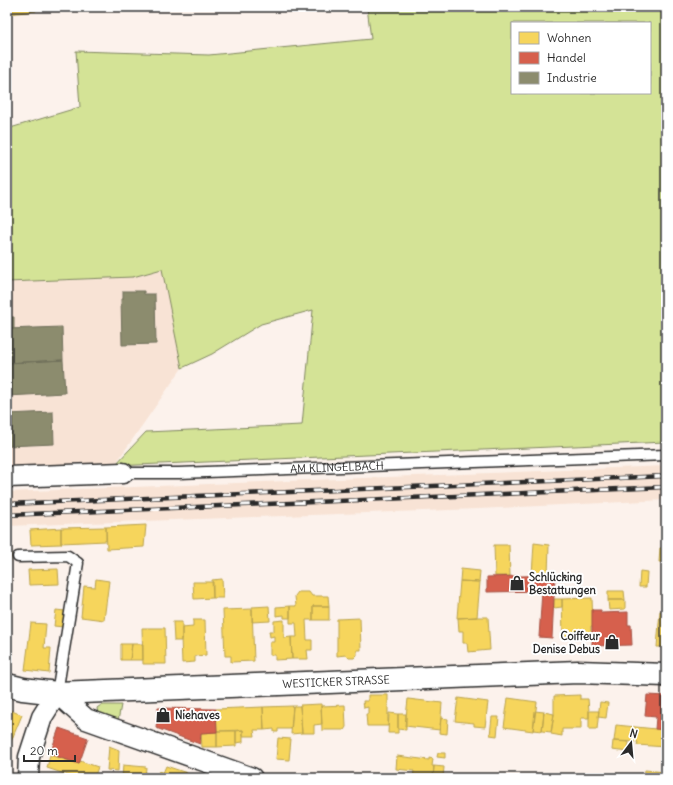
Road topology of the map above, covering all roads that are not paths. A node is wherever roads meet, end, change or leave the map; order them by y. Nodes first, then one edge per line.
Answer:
1 (666, 455) edge
2 (123, 472) joint
3 (7, 478) edge
4 (18, 557) dead end
5 (666, 675) edge
6 (7, 685) edge
7 (57, 693) junction
8 (28, 778) edge
9 (252, 778) edge

1 - 2 lane, AM KLINGELBACH
2 - 3 street, AM KLINGELBACH
4 - 7 lane
5 - 7 main road, WESTICKER STRASSE
6 - 7 main road, WESTICKER STRASSE
7 - 8 street
7 - 9 street

